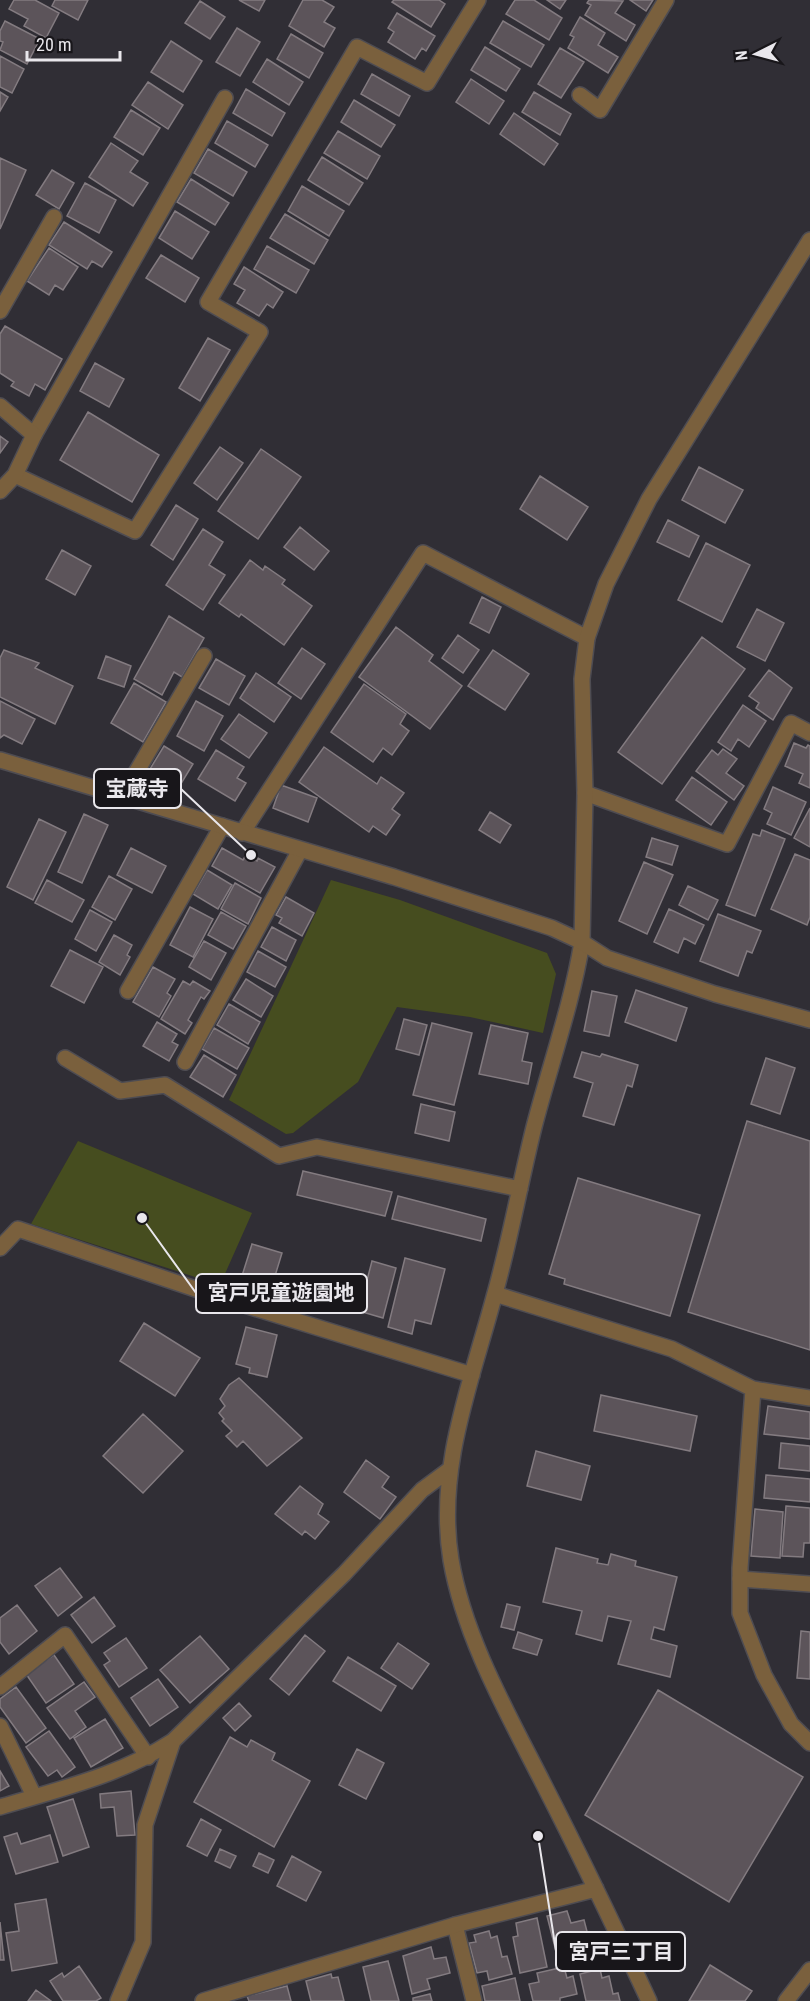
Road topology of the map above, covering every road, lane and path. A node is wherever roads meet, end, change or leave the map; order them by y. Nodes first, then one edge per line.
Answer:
1 (478, 0) edge
2 (666, 0) edge
3 (580, 95) dead end
4 (225, 98) dead end
5 (54, 217) dead end
6 (810, 240) edge
7 (0, 311) edge
8 (0, 406) edge
9 (34, 435) junction
10 (15, 475) junction
11 (0, 491) edge
12 (587, 638) junction
13 (204, 656) dead end
14 (810, 733) edge
15 (0, 760) edge
16 (585, 793) junction
17 (123, 795) junction
18 (222, 826) junction
19 (242, 833) junction
20 (300, 850) junction
21 (582, 942) junction
22 (128, 991) dead end
23 (810, 1020) edge
24 (65, 1058) dead end
25 (185, 1062) dead end
26 (520, 1190) junction
27 (0, 1248) edge
28 (495, 1294) junction
29 (472, 1375) junction
30 (753, 1389) junction
31 (810, 1398) edge
32 (449, 1470) junction
33 (740, 1579) junction
34 (810, 1584) edge
35 (0, 1687) edge
36 (0, 1726) edge
37 (173, 1741) junction
38 (810, 1743) edge
39 (148, 1757) junction
40 (34, 1796) junction
41 (0, 1807) edge
42 (596, 1889) junction
43 (455, 1925) junction
44 (810, 1970) edge
45 (118, 2001) edge
46 (203, 2001) edge
47 (474, 2001) edge
48 (649, 2001) edge
49 (786, 2001) edge

1 - 10 street
2 - 3 street
4 - 9 street
5 - 7 street
6 - 12 street
8 - 9 street
9 - 10 street
10 - 11 street
12 - 16 street
12 - 19 street
13 - 17 street
14 - 16 street
15 - 17 street
16 - 21 street
17 - 18 street
18 - 19 street
18 - 22 street
19 - 20 street
20 - 21 street
20 - 25 street
21 - 23 street
21 - 26 street
24 - 26 street
26 - 28 street
27 - 29 street
28 - 29 street
28 - 30 street
29 - 32 street
30 - 31 street
30 - 33 street
32 - 37 street
32 - 42 street
33 - 34 street
33 - 38 street
35 - 39 street
36 - 40 street
37 - 39 street
37 - 45 street
39 - 40 street
40 - 41 street
42 - 43 street
42 - 48 street
43 - 46 street
43 - 47 street
44 - 49 street

